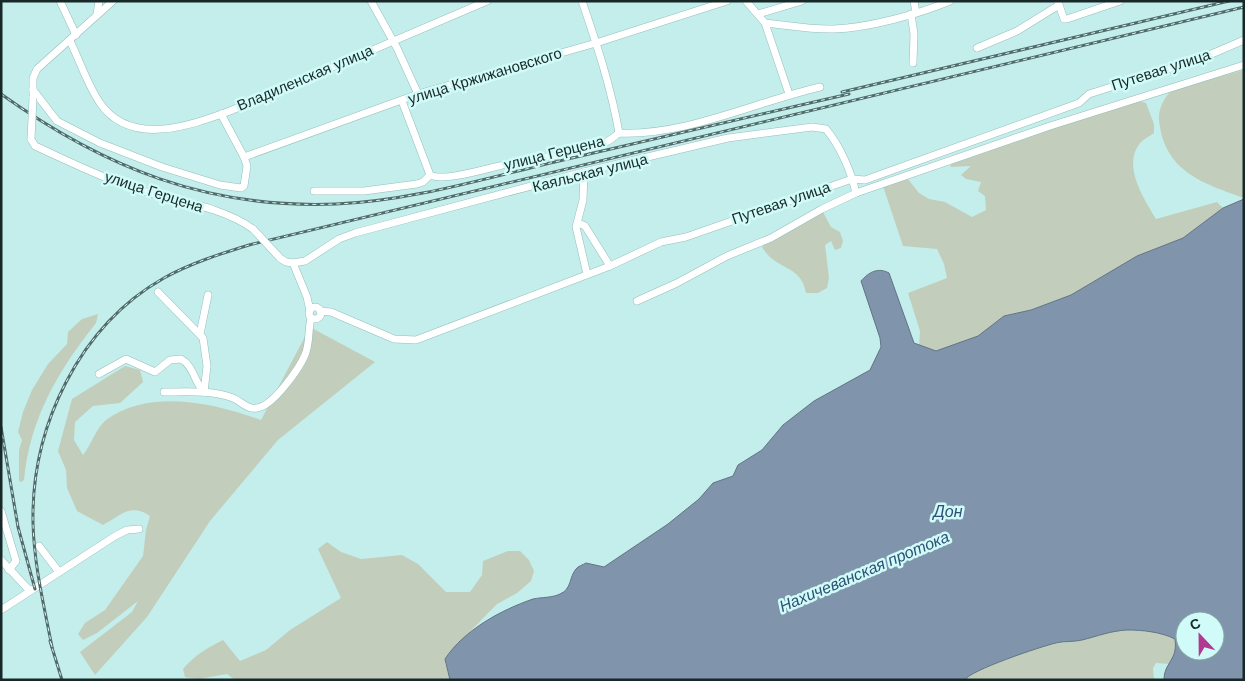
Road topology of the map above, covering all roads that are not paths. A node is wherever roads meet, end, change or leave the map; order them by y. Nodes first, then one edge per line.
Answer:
1 (60, 1) edge
2 (98, 1) edge
3 (113, 1) edge
4 (371, 1) edge
5 (487, 1) edge
6 (582, 1) edge
7 (727, 1) edge
8 (746, 1) edge
9 (802, 1) edge
10 (914, 1) edge
11 (950, 1) edge
12 (1120, 1) edge
13 (1058, 3) edge
14 (97, 14) junction
15 (758, 14) junction
16 (914, 14) junction
17 (765, 23) junction
18 (76, 34) junction
19 (70, 40) junction
20 (1244, 40) edge
21 (391, 41) junction
22 (596, 42) junction
23 (977, 48) dead end
24 (913, 63) dead end
25 (1244, 65) edge
26 (820, 87) dead end
27 (33, 94) junction
28 (418, 94) junction
29 (790, 94) junction
30 (402, 101) junction
31 (221, 114) junction
32 (618, 133) junction
33 (244, 157) junction
34 (584, 172) junction
35 (430, 175) junction
36 (852, 179) junction
37 (314, 191) dead end
38 (856, 193) junction
39 (578, 223) junction
40 (293, 263) junction
41 (610, 266) junction
42 (587, 274) junction
43 (158, 292) dead end
44 (208, 295) dead end
45 (637, 301) dead end
46 (314, 312) junction
47 (200, 334) junction
48 (99, 374) dead end
49 (164, 392) dead end
50 (204, 392) junction
51 (1, 510) edge
52 (139, 529) dead end
53 (39, 546) dead end
54 (1, 560) edge
55 (9, 570) junction
56 (59, 572) junction
57 (29, 590) junction
58 (1, 610) edge

1 - 18 street
2 - 14 street
3 - 14 street
4 - 21 street
5 - 21 street, Владиленская улица
6 - 22 street
7 - 22 street, улица Кржижановского
8 - 15 street
9 - 15 street
10 - 16 street
11 - 16 street
12 - 13 street
13 - 23 street
14 - 18 street
15 - 17 street
16 - 17 street
16 - 24 street
17 - 29 street
18 - 19 street
19 - 27 street
19 - 31 street, Владиленская улица
20 - 36 street, Путевая улица
21 - 28 street
21 - 31 street, Владиленская улица
22 - 28 street, улица Кржижановского
22 - 32 street
25 - 38 street, Путевая улица
26 - 29 street, улица Герцена
27 - 33 street, улица Герцена
27 - 40 street, улица Герцена, bridge
28 - 30 street, улица Кржижановского
29 - 32 street, улица Герцена
30 - 33 street, улица Кржижановского
30 - 35 street
31 - 33 street
32 - 35 street, улица Герцена
34 - 36 street, Каяльская улица
34 - 39 street
34 - 40 street, Каяльская улица
35 - 37 street, улица Герцена
36 - 38 street, Каяльская улица
36 - 41 street, Путевая улица
38 - 45 street, Путевая улица
39 - 41 street
39 - 42 street
40 - 46 street
41 - 42 street, Путевая улица
42 - 46 street, Путевая улица
43 - 47 street
44 - 47 street
46 - 50 street
47 - 50 street
48 - 50 street
49 - 50 street
51 - 55 street
52 - 56 street
53 - 56 street
54 - 55 street
55 - 57 street
56 - 57 street
57 - 58 street

